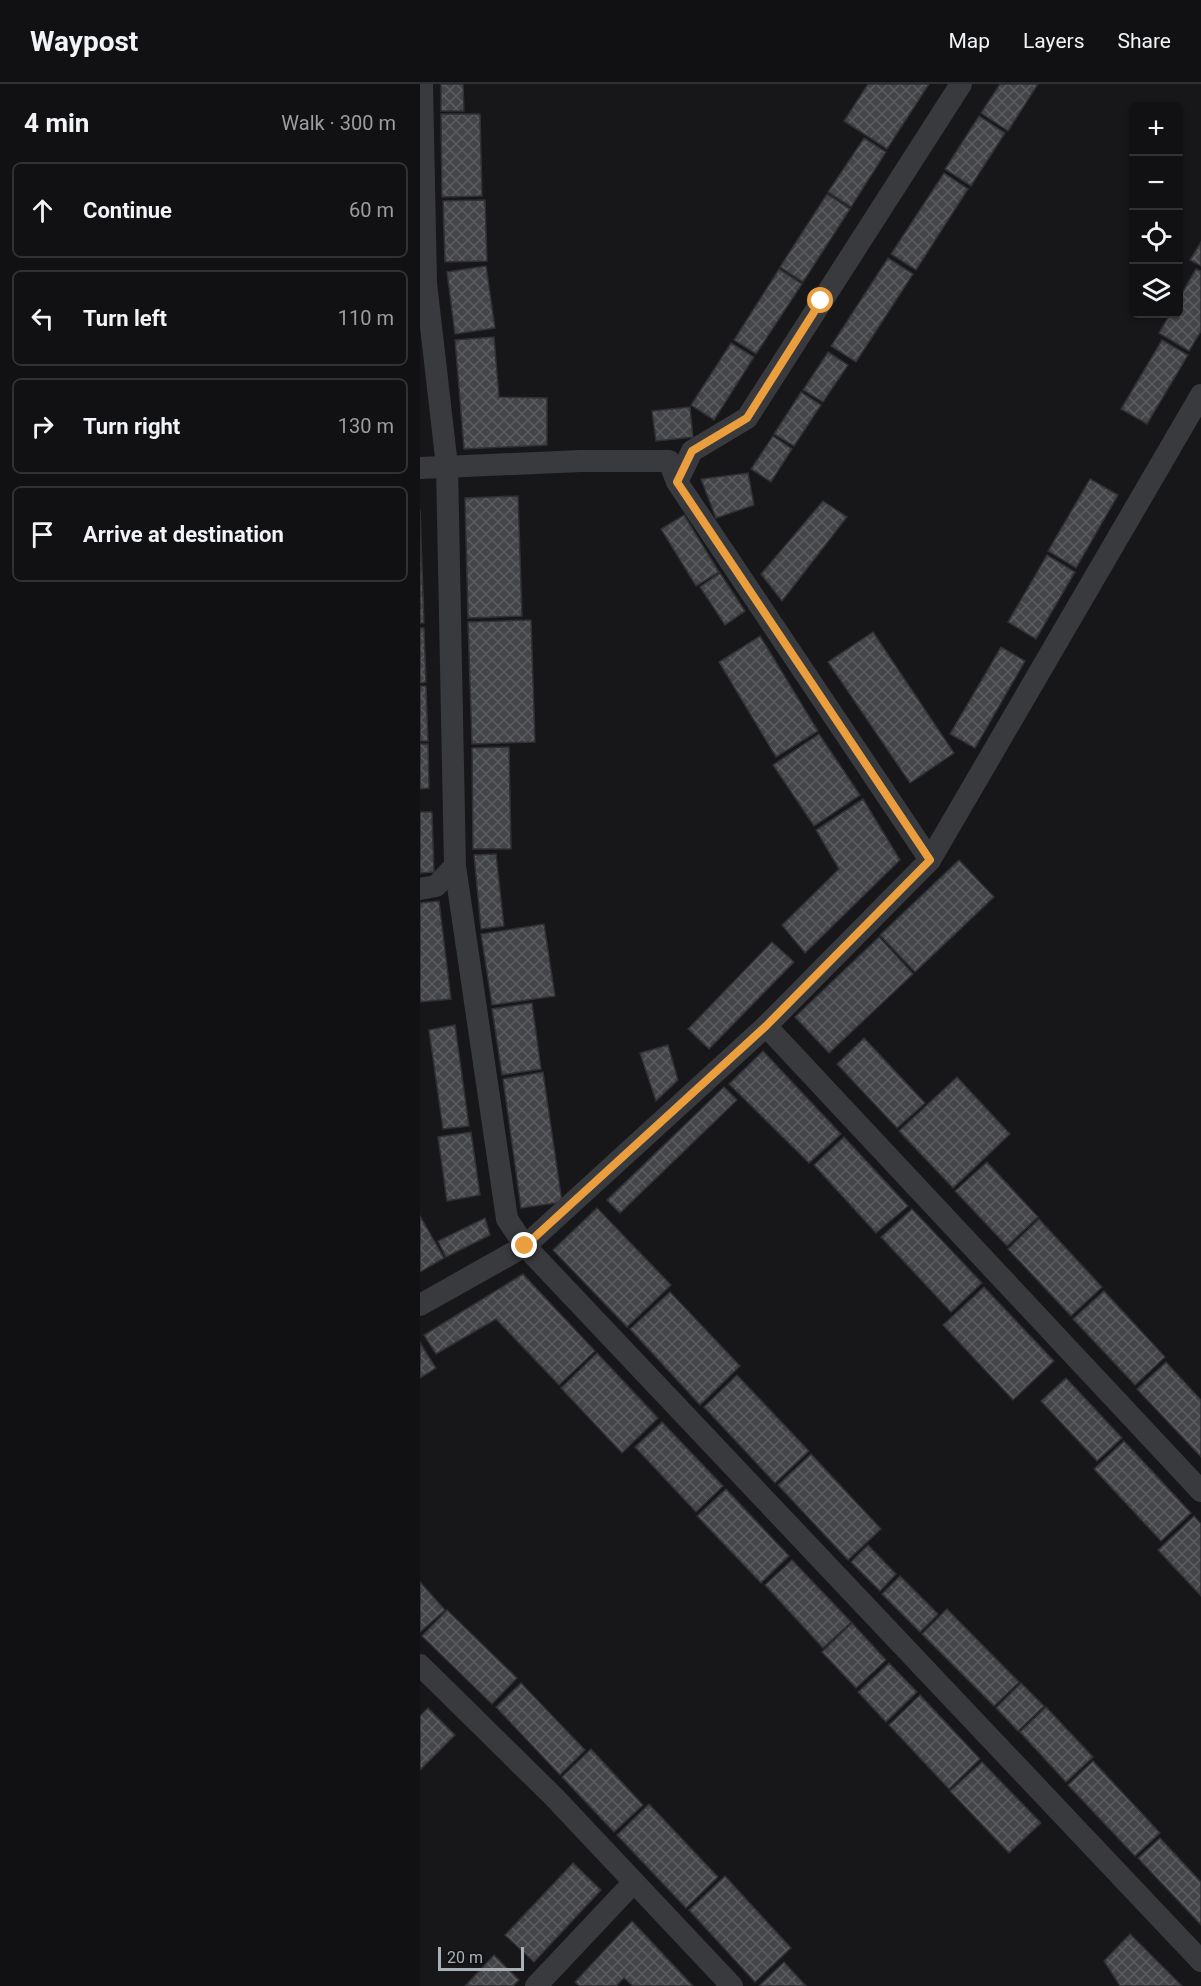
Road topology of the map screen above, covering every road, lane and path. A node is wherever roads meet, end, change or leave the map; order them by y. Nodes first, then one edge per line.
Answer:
1 (423, 84) edge
2 (961, 84) edge
3 (1201, 395) edge
4 (447, 466) junction
5 (420, 468) edge
6 (677, 482) junction
7 (930, 860) junction
8 (456, 866) junction
9 (420, 889) edge
10 (766, 1026) junction
11 (525, 1246) junction
12 (420, 1305) edge
13 (1201, 1491) edge
14 (423, 1674) edge
15 (634, 1882) junction
16 (1201, 1961) edge
17 (536, 1986) edge
18 (732, 1986) edge

1 - 4 street
2 - 6 street
3 - 7 street
4 - 5 street
4 - 6 street
4 - 8 street
6 - 7 street
7 - 10 street
8 - 9 street
8 - 11 street
10 - 11 street
10 - 13 street
11 - 12 street
11 - 16 street
14 - 15 street
15 - 17 street
15 - 18 street

